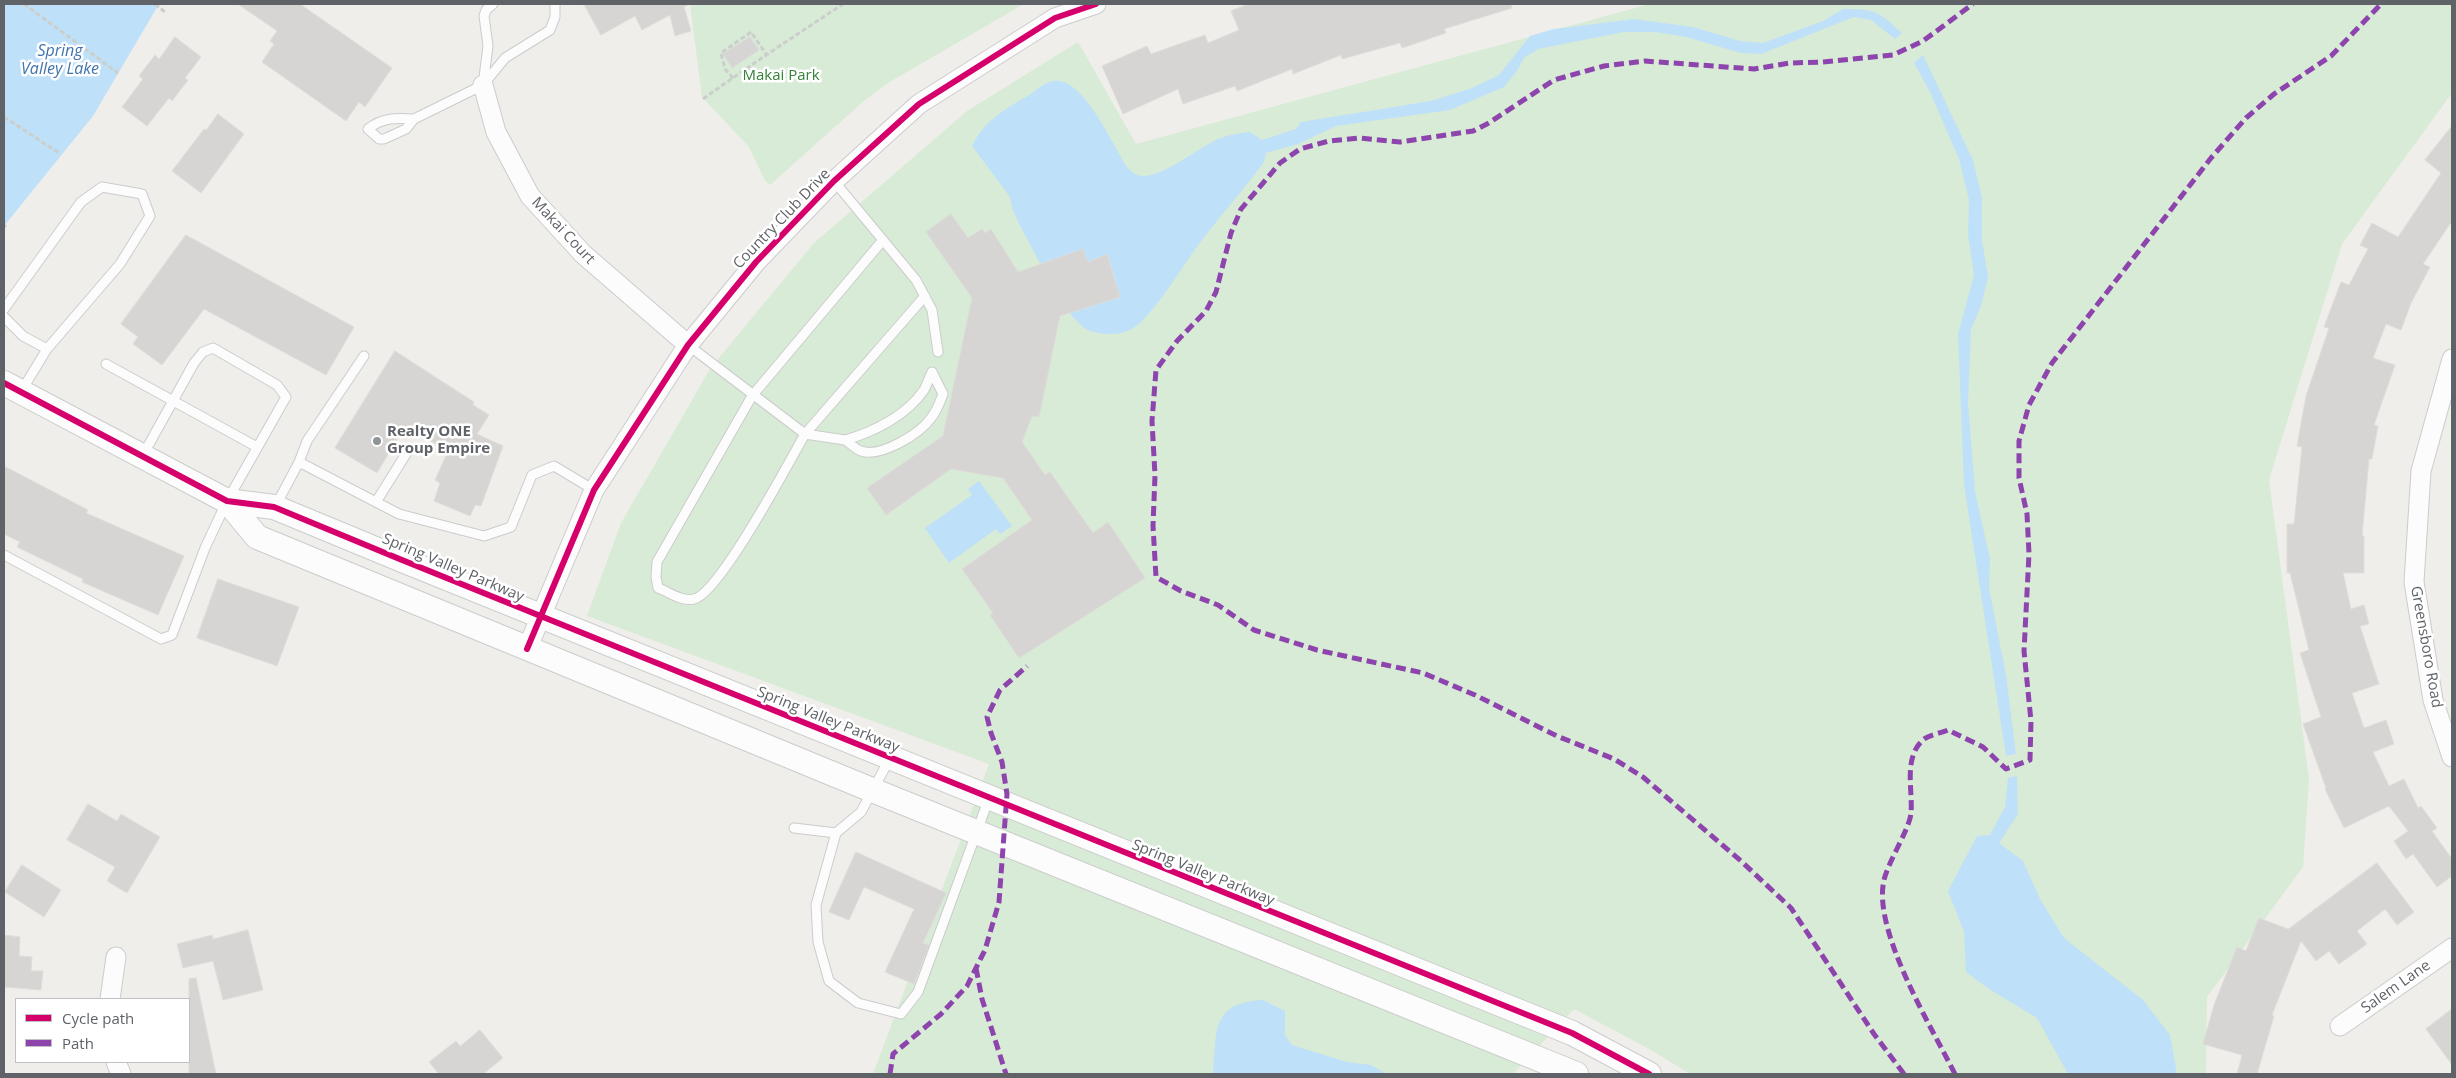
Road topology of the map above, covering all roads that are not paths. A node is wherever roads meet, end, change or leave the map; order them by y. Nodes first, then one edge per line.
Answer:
1 (493, 4) edge
2 (556, 4) edge
3 (1096, 4) edge
4 (483, 85) junction
5 (414, 120) dead end
6 (834, 181) junction
7 (882, 240) junction
8 (924, 296) junction
9 (4, 309) edge
10 (4, 317) edge
11 (688, 345) junction
12 (47, 349) junction
13 (938, 352) dead end
14 (364, 356) dead end
15 (2452, 359) edge
16 (106, 364) dead end
17 (12, 387) edge
18 (752, 396) junction
19 (172, 402) junction
20 (805, 434) junction
21 (845, 440) junction
22 (257, 447) junction
23 (406, 454) dead end
24 (141, 457) junction
25 (299, 462) junction
26 (594, 490) junction
27 (227, 501) junction
28 (376, 502) junction
29 (274, 507) junction
30 (4, 555) edge
31 (541, 618) junction
32 (527, 649) junction
33 (2452, 757) edge
34 (890, 758) junction
35 (872, 790) junction
36 (988, 801) junction
37 (794, 828) dead end
38 (978, 832) junction
39 (836, 833) junction
40 (2452, 948) edge
41 (116, 956) dead end
42 (110, 998) edge
43 (2340, 1026) dead end
44 (1576, 1074) edge
45 (1649, 1074) edge

1 - 4 lane
2 - 4 lane
3 - 6 street, Country Club Drive
4 - 5 lane
4 - 11 street, Makai Court
6 - 7 lane
6 - 11 street, Country Club Drive
7 - 8 lane
7 - 18 lane
8 - 13 lane
8 - 20 lane
9 - 12 lane
10 - 12 lane
11 - 18 lane
11 - 26 street, Country Club Drive
12 - 17 lane
14 - 25 lane
15 - 33 street, Greensboro Road
16 - 19 lane
17 - 24 street, Spring Valley Parkway
18 - 20 lane
18 - 20 lane
19 - 22 lane
19 - 22 lane
19 - 24 lane
20 - 21 lane
21 - 21 lane
22 - 27 lane
23 - 28 lane
24 - 27 street, Spring Valley Parkway
25 - 28 lane
25 - 29 lane
26 - 28 lane
26 - 31 street, Country Club Drive
27 - 29 street, Spring Valley Parkway
27 - 30 lane
27 - 32 street, Spring Valley Parkway
29 - 31 street, Spring Valley Parkway
31 - 32 street, Country Club Drive
31 - 34 street, Spring Valley Parkway
32 - 35 street, Spring Valley Parkway
34 - 35 lane
34 - 36 street, Spring Valley Parkway
35 - 38 street, Spring Valley Parkway
35 - 39 lane
36 - 38 lane
36 - 45 street, Spring Valley Parkway
37 - 39 lane
38 - 39 lane
38 - 44 street, Spring Valley Parkway
40 - 43 street, Salem Lane
41 - 42 street

